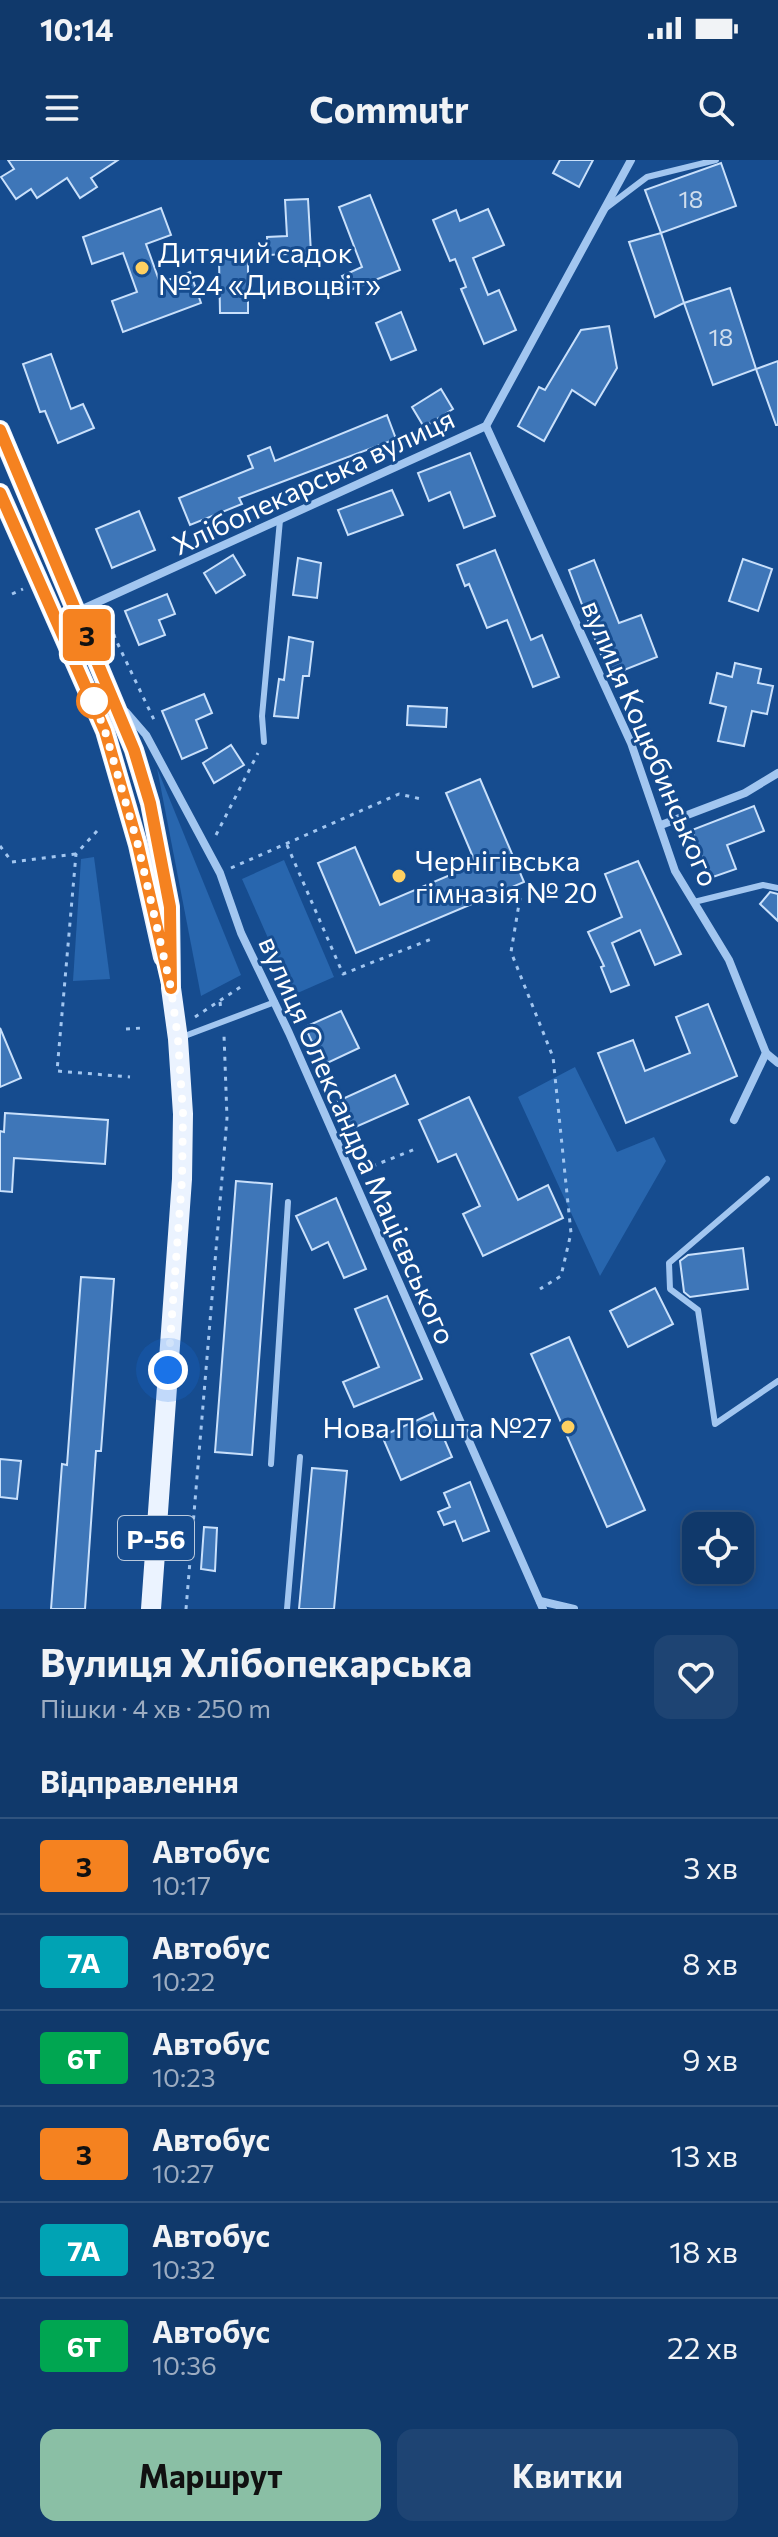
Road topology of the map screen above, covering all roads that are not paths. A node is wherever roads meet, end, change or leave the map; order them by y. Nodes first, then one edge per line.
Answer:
1 (631, 160) edge
2 (716, 160) edge
3 (603, 211) junction
4 (486, 426) junction
5 (0, 430) edge
6 (0, 493) edge
7 (280, 520) junction
8 (78, 612) junction
9 (57, 621) junction
10 (115, 700) junction
11 (264, 742) road end
12 (778, 773) edge
13 (661, 825) junction
14 (778, 888) edge
15 (694, 902) junction
16 (171, 988) junction
17 (275, 1002) junction
18 (178, 1039) junction
19 (766, 1053) junction
20 (778, 1063) edge
21 (734, 1120) dead end
22 (767, 1179) dead end
23 (288, 1202) dead end
24 (778, 1381) edge
25 (300, 1457) dead end
26 (271, 1464) dead end
27 (541, 1605) edge
28 (151, 1609) edge
29 (287, 1609) edge
30 (574, 1609) edge

1 - 3 street, Хлібопекарська вулиця
2 - 3 lane
3 - 4 street, Хлібопекарська вулиця
4 - 7 street, Хлібопекарська вулиця
4 - 13 street, вулиця Коцюбинського
5 - 8 main road, Р-56
6 - 9 main road, Р-56
7 - 8 street, Хлібопекарська вулиця
7 - 11 lane
8 - 9 street, Хлібопекарська вулиця
8 - 10 main road, Р-56
9 - 16 main road, Р-56
10 - 16 main road, Р-56
10 - 17 street, вулиця Олександра Мацієвського
12 - 13 street
13 - 15 street, вулиця Коцюбинського
14 - 15 lane
15 - 19 street, вулиця Коцюбинського
16 - 18 main road, Р-56
17 - 18 lane
17 - 27 street, вулиця Олександра Мацієвського
18 - 28 main road, Р-56
19 - 20 street
19 - 21 street
22 - 24 lane
23 - 26 lane
25 - 29 lane
27 - 30 street

